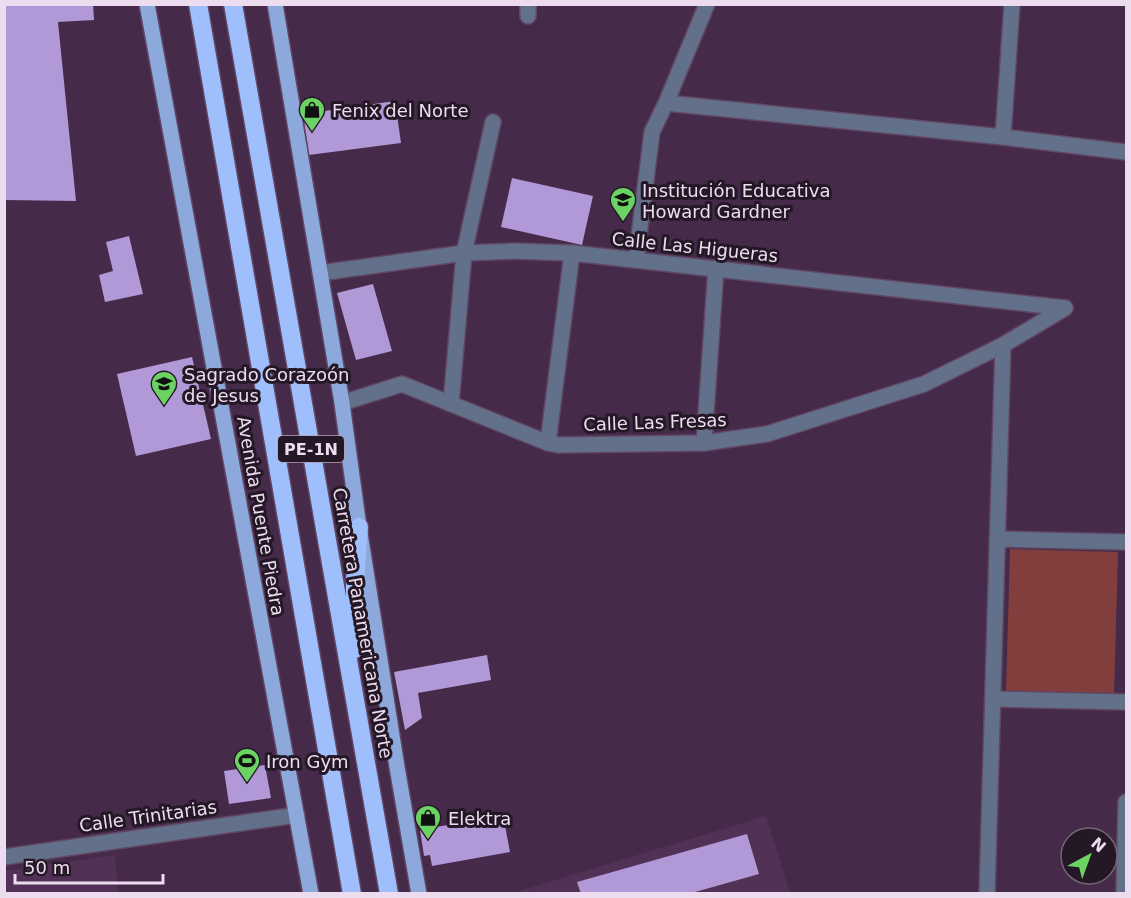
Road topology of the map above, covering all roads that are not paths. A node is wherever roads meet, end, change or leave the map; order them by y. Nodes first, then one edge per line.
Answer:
1 (147, 4) edge
2 (198, 4) edge
3 (233, 4) edge
4 (274, 4) edge
5 (707, 4) edge
6 (1012, 4) edge
7 (666, 103) junction
8 (493, 122) dead end
9 (1003, 137) junction
10 (1126, 152) edge
11 (464, 253) junction
12 (572, 253) junction
13 (636, 260) junction
14 (716, 268) junction
15 (320, 273) junction
16 (1065, 308) joint
17 (1003, 345) junction
18 (342, 403) junction
19 (451, 404) junction
20 (548, 443) junction
21 (704, 443) junction
22 (359, 527) junction
23 (997, 539) junction
24 (1126, 542) edge
25 (355, 699) junction
26 (993, 699) junction
27 (1126, 702) edge
28 (1126, 802) edge
29 (297, 815) junction
30 (4, 856) edge
31 (311, 894) edge
32 (352, 894) edge
33 (388, 894) edge
34 (419, 894) edge
35 (987, 894) edge
36 (1124, 894) edge

1 - 29 main road, Avenida Puente Piedra
2 - 32 highway, PE-1N
3 - 25 highway, Carretera Panamericana Norte / PE-1N
4 - 15 main road
5 - 7 street
6 - 9 street
7 - 9 street
7 - 13 street
8 - 11 street
9 - 10 street
11 - 12 street, Calle Las Higueras
11 - 15 street, Calle Las Higueras
11 - 19 street
12 - 13 street, Calle Las Higueras
12 - 20 street
13 - 14 street, Calle Las Higueras
14 - 16 street, Calle Las Higueras
14 - 21 street
15 - 18 main road
16 - 17 street, Calle Las Fresas
17 - 21 street, Calle Las Fresas
17 - 23 street
18 - 19 street, Calle Las Fresas
18 - 22 main road
19 - 20 street, Calle Las Fresas
20 - 21 street, Calle Las Fresas
22 - 25 highway
22 - 34 main road
23 - 24 street
23 - 26 street
25 - 33 highway, Carretera Panamericana Norte / PE-1N
26 - 27 street
26 - 35 street
28 - 36 street
29 - 30 street, Calle Trinitarias
29 - 31 main road, Avenida Puente Piedra

